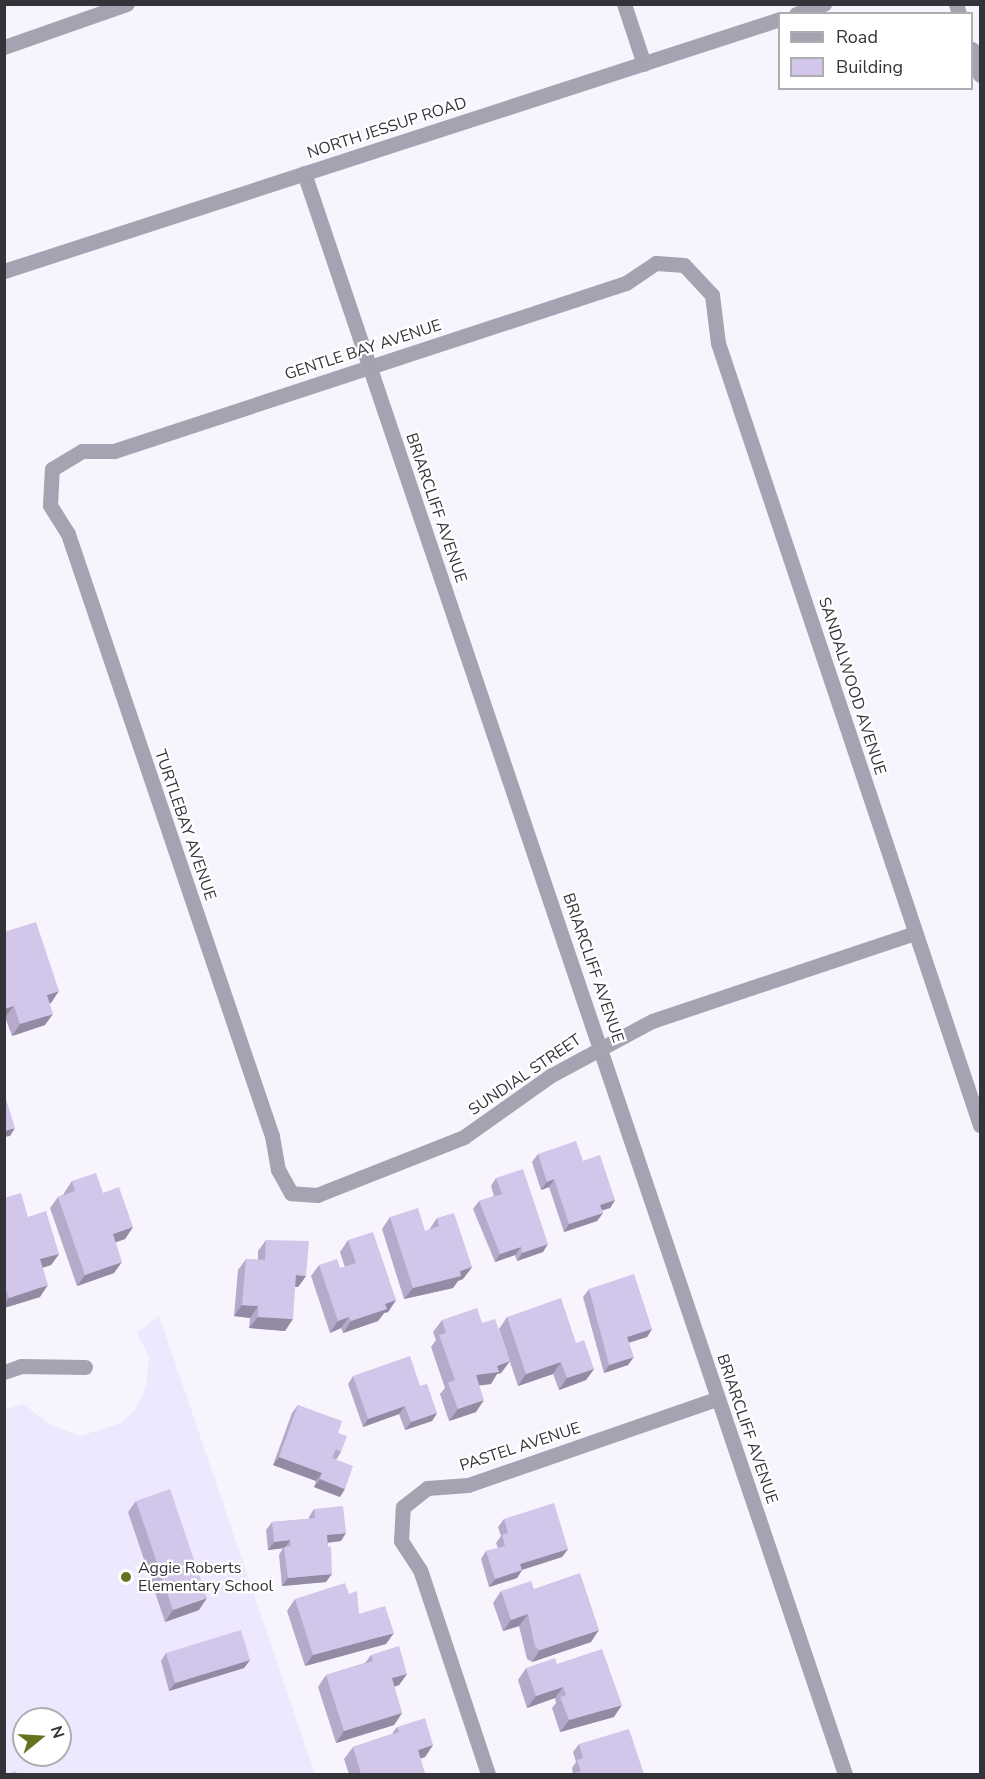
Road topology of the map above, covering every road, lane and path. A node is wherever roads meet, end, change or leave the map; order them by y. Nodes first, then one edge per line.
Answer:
1 (127, 4) edge
2 (624, 4) edge
3 (824, 4) edge
4 (802, 12) edge
5 (778, 20) edge
6 (4, 46) edge
7 (973, 52) edge
8 (644, 64) junction
9 (981, 75) edge
10 (304, 173) junction
11 (684, 265) joint
12 (4, 271) edge
13 (369, 367) junction
14 (52, 469) joint
15 (915, 933) junction
16 (600, 1046) junction
17 (981, 1125) edge
18 (291, 1192) joint
19 (85, 1367) dead end
20 (4, 1372) edge
21 (717, 1399) junction
22 (488, 1774) edge
23 (846, 1774) edge

1 - 6 street
2 - 8 street
3 - 4 street
5 - 8 street, NORTH JESSUP ROAD
7 - 9 street
8 - 10 street, NORTH JESSUP ROAD
10 - 12 street, NORTH JESSUP ROAD
10 - 13 street, BRIARCLIFF AVENUE
11 - 13 street, GENTLE BAY AVENUE
11 - 15 street, SANDALWOOD AVENUE
13 - 14 street, GENTLE BAY AVENUE
13 - 16 street, BRIARCLIFF AVENUE
14 - 18 street, TURTLEBAY AVENUE
15 - 16 street, SUNDIAL STREET
15 - 17 street, SANDALWOOD AVENUE
16 - 18 street, SUNDIAL STREET
16 - 21 street, BRIARCLIFF AVENUE
19 - 20 street
21 - 22 street, PASTEL AVENUE
21 - 23 street, BRIARCLIFF AVENUE

